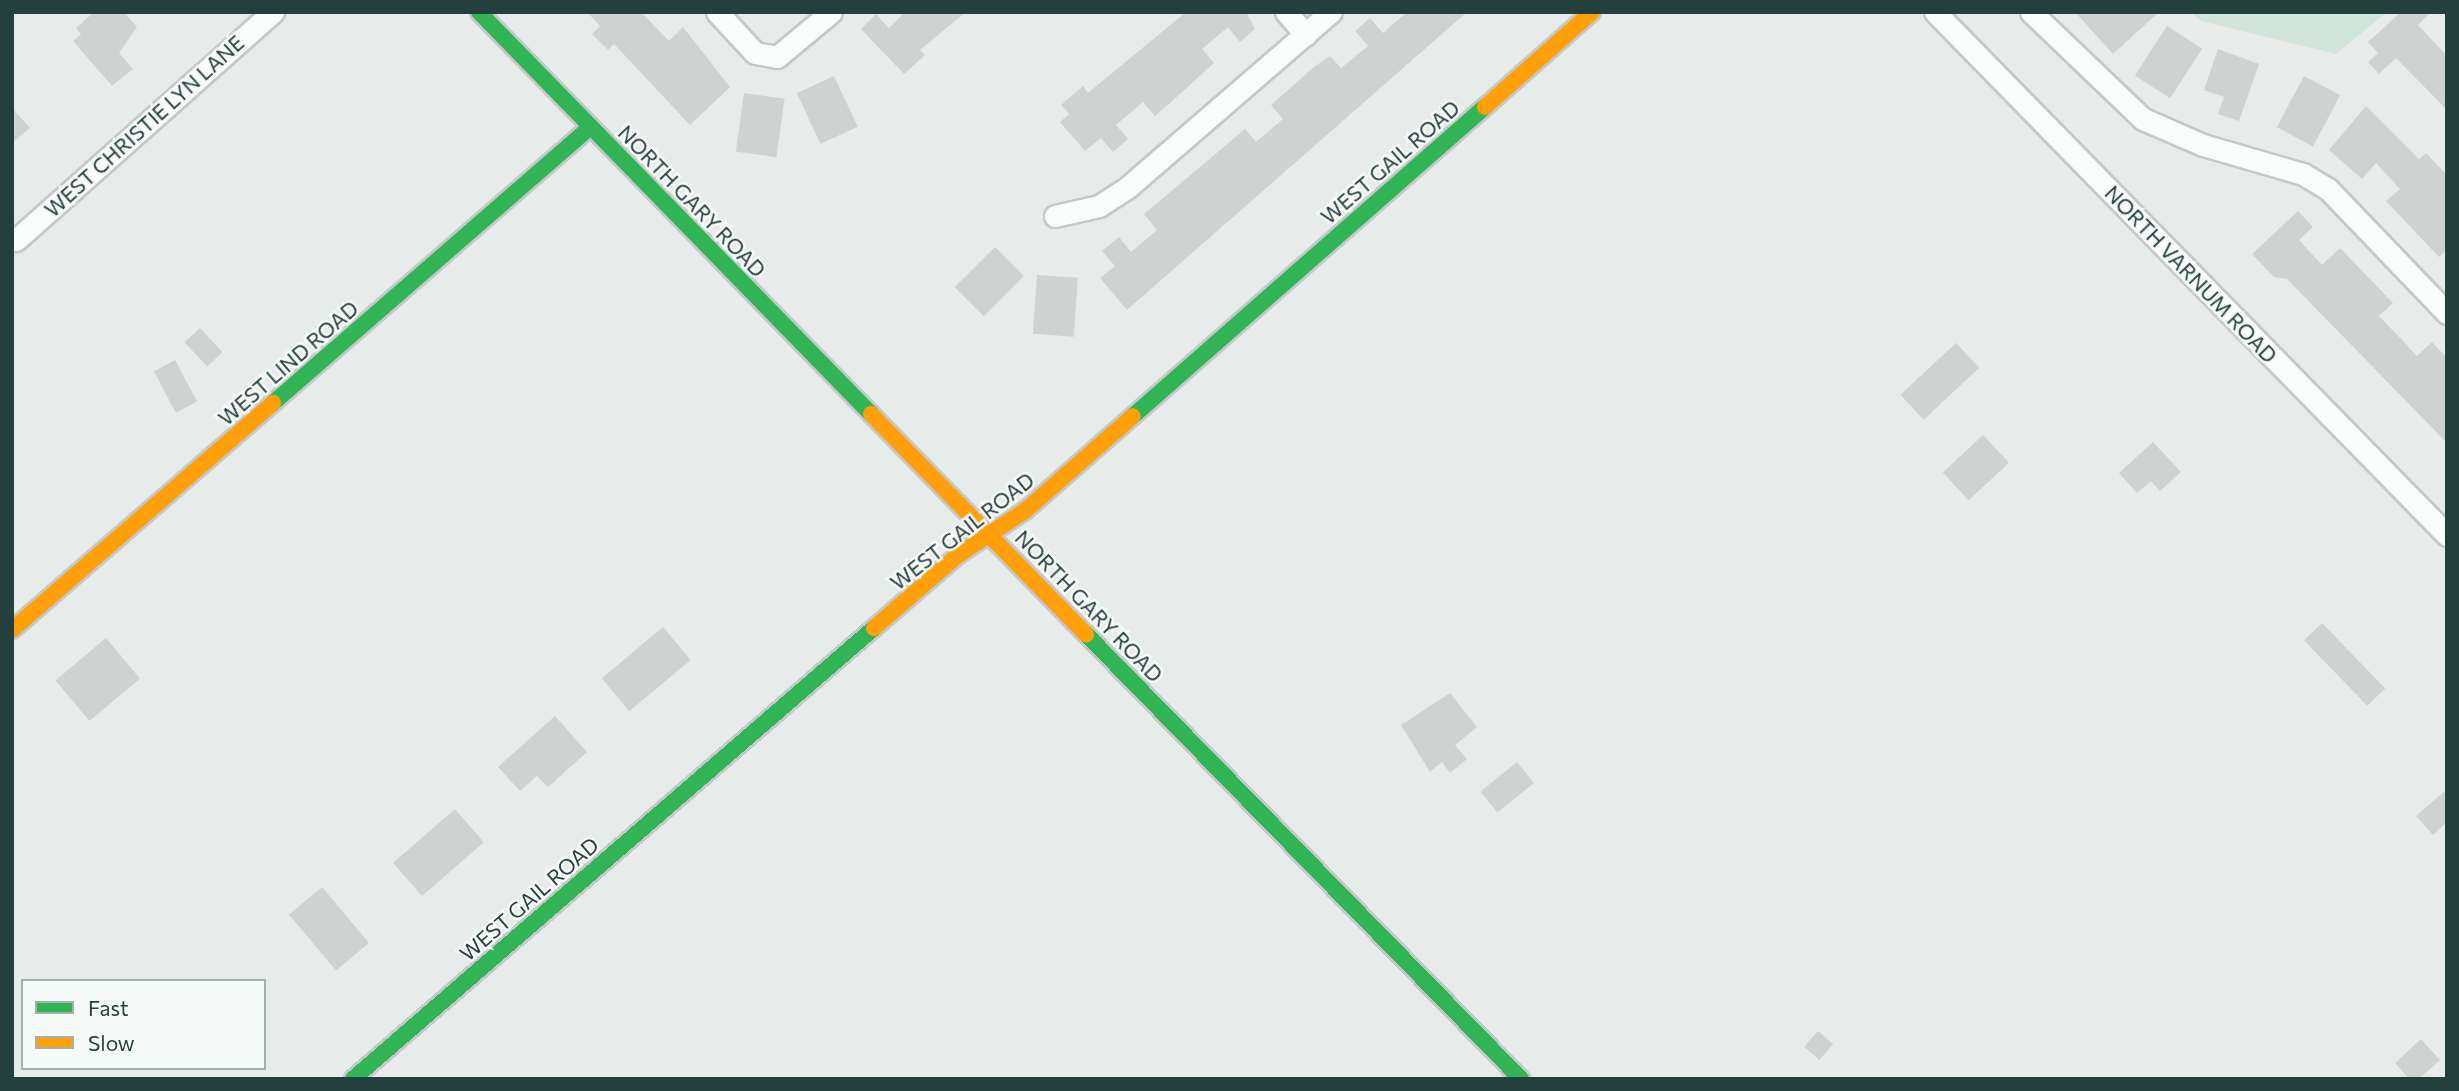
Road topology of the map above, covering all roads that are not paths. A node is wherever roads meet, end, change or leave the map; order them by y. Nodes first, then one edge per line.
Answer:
1 (273, 12) edge
2 (479, 12) edge
3 (717, 12) edge
4 (831, 12) edge
5 (1286, 12) edge
6 (1331, 12) edge
7 (1592, 12) edge
8 (1935, 12) edge
9 (2031, 12) edge
10 (1306, 35) junction
11 (591, 127) junction
12 (1055, 216) dead end
13 (16, 240) dead end
14 (2447, 313) edge
15 (989, 534) junction
16 (2447, 535) edge
17 (12, 630) edge
18 (354, 1079) edge
19 (1521, 1079) edge

1 - 13 street, WEST CHRISTIE LYN LANE
2 - 11 street, NORTH GARY ROAD
3 - 4 street
5 - 10 street
6 - 10 street
7 - 15 street, WEST GAIL ROAD
8 - 16 street, NORTH VARNUM ROAD
9 - 14 street
10 - 12 street
11 - 15 street, NORTH GARY ROAD
11 - 17 street, WEST LIND ROAD
15 - 18 street, WEST GAIL ROAD
15 - 19 street, NORTH GARY ROAD

